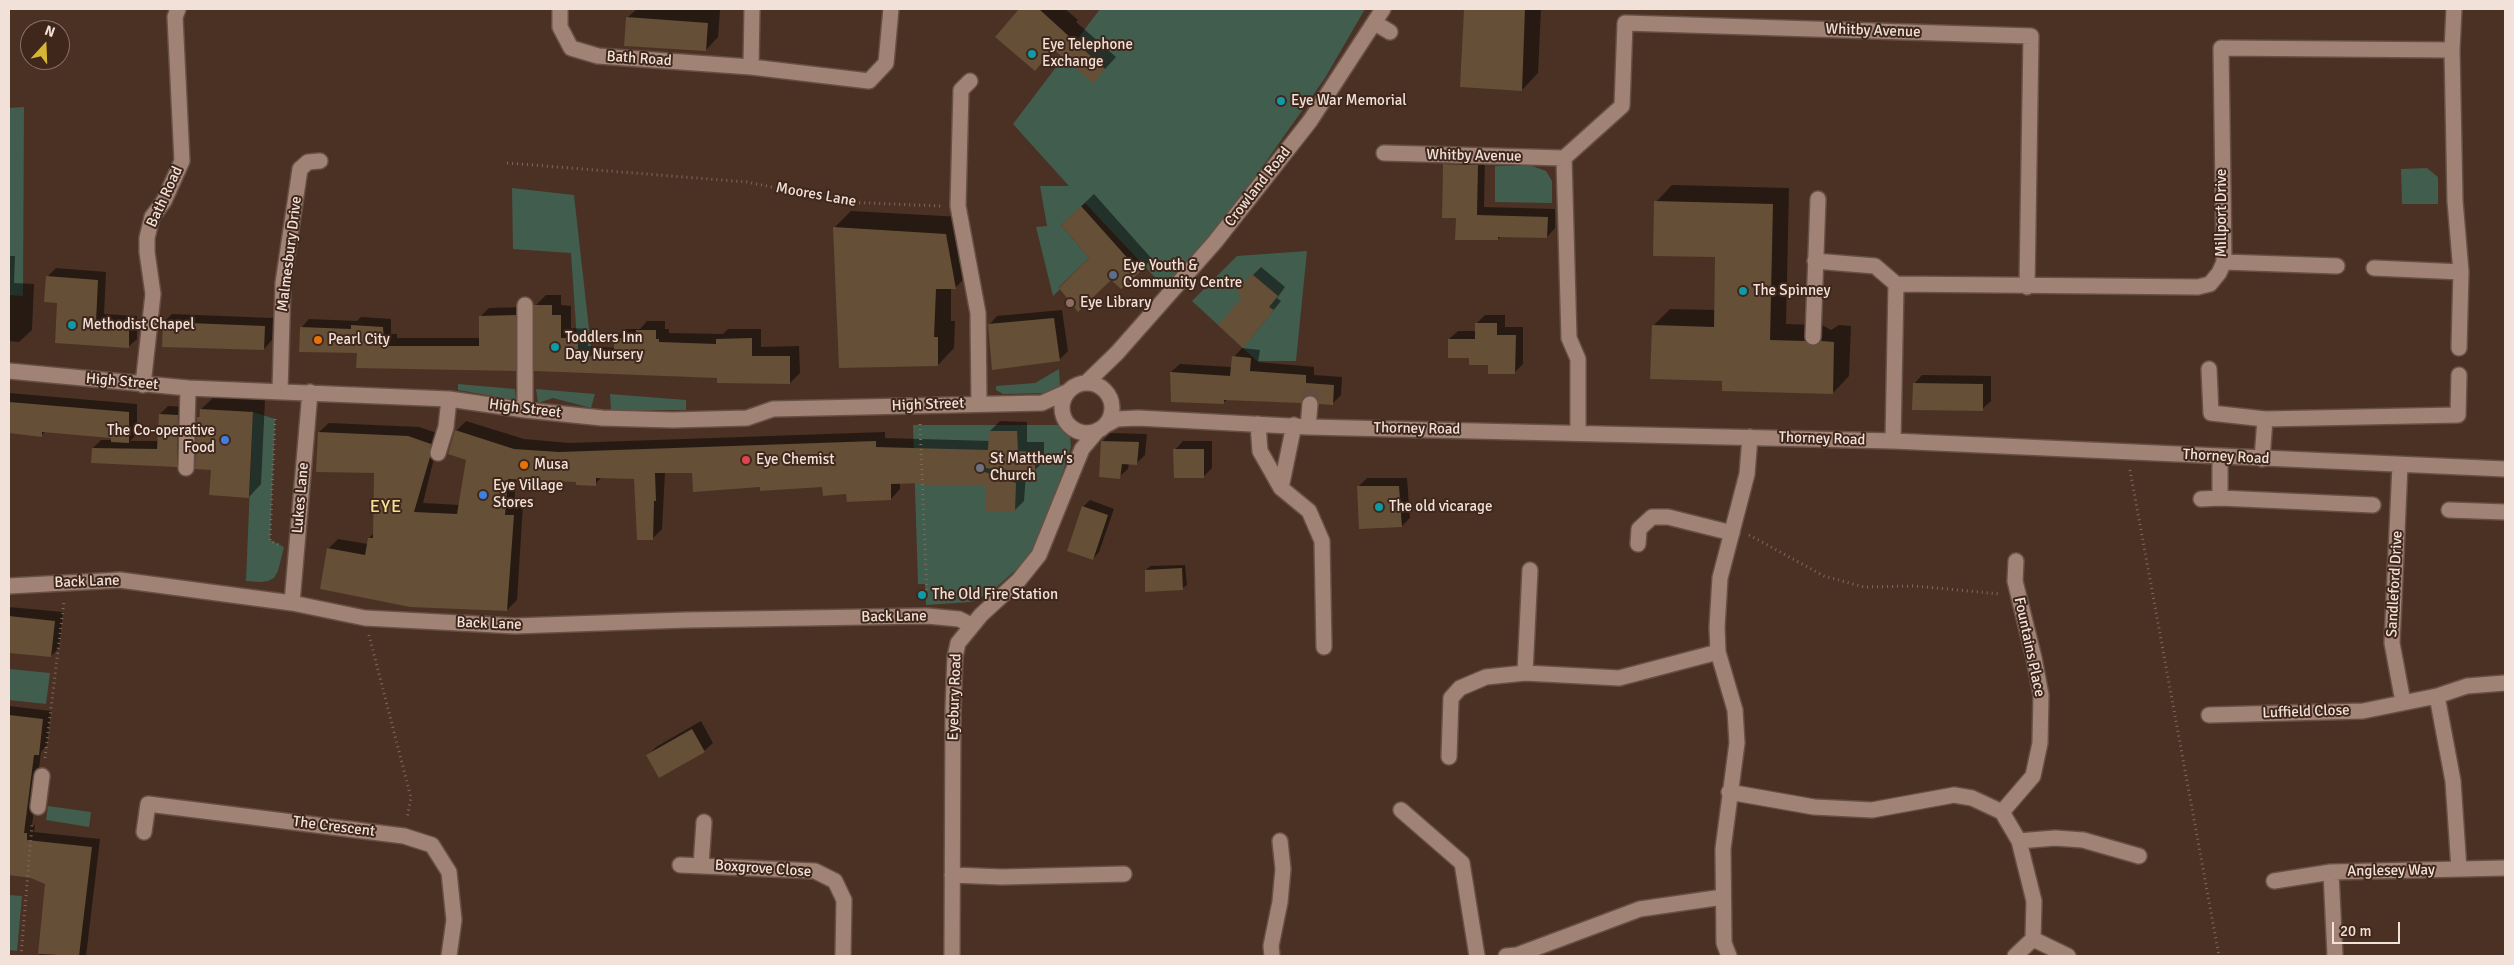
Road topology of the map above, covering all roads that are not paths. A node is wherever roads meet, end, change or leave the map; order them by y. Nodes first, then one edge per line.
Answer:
1 (178, 9) edge
2 (560, 9) edge
3 (752, 9) edge
4 (891, 9) edge
5 (1384, 9) edge
6 (2454, 9) edge
7 (1375, 23) junction
8 (1390, 32) dead end
9 (2452, 50) junction
10 (750, 67) junction
11 (970, 81) dead end
12 (1384, 153) dead end
13 (1564, 158) junction
14 (320, 161) dead end
15 (1818, 199) dead end
16 (1815, 261) junction
17 (2224, 262) junction
18 (2337, 266) dead end
19 (2374, 268) dead end
20 (2461, 272) junction
21 (1896, 284) junction
22 (2026, 287) junction
23 (525, 305) dead end
24 (1812, 337) dead end
25 (2459, 348) dead end
26 (1117, 353) junction
27 (2209, 369) dead end
28 (9, 371) edge
29 (2459, 375) dead end
30 (1086, 383) junction
31 (143, 384) junction
32 (188, 388) junction
33 (1069, 391) junction
34 (280, 392) junction
35 (310, 392) junction
36 (1107, 393) junction
37 (449, 399) junction
38 (1042, 403) junction
39 (978, 404) junction
40 (1310, 404) tunnel mouth
41 (1062, 409) junction
42 (525, 410) junction
43 (1138, 418) junction
44 (2265, 418) junction
45 (1258, 424) junction
46 (1301, 426) junction
47 (1071, 427) junction
48 (1101, 428) junction
49 (1578, 433) junction
50 (1750, 437) junction
51 (1892, 441) junction
52 (1082, 449) junction
53 (438, 453) dead end
54 (2220, 456) junction
55 (2262, 459) junction
56 (2400, 465) junction
57 (186, 468) dead end
58 (2505, 469) edge
59 (1281, 488) junction
60 (2220, 498) junction
61 (2201, 499) dead end
62 (2373, 505) dead end
63 (2449, 510) dead end
64 (2505, 512) edge
65 (1732, 533) junction
66 (1638, 544) dead end
67 (2016, 560) dead end
68 (1530, 570) dead end
69 (9, 586) edge
70 (292, 603) junction
71 (971, 625) junction
72 (1324, 647) dead end
73 (1718, 652) junction
74 (1525, 673) junction
75 (2505, 683) edge
76 (2436, 696) junction
77 (2403, 702) junction
78 (2209, 715) dead end
79 (1448, 757) dead end
80 (42, 776) dead end
81 (1729, 792) junction
82 (38, 807) dead end
83 (1400, 810) dead end
84 (2002, 812) junction
85 (704, 822) dead end
86 (144, 832) dead end
87 (2019, 841) junction
88 (1280, 842) dead end
89 (2139, 856) dead end
90 (680, 865) dead end
91 (701, 865) junction
92 (2505, 868) edge
93 (2459, 869) junction
94 (2331, 872) junction
95 (1124, 874) dead end
96 (952, 875) junction
97 (2274, 881) dead end
98 (1723, 897) junction
99 (2033, 939) junction
100 (449, 956) edge
101 (843, 956) edge
102 (952, 956) edge
103 (1272, 956) edge
104 (1477, 956) edge
105 (1514, 956) edge
106 (1729, 956) edge
107 (2014, 956) edge
108 (2068, 956) edge
109 (2335, 956) edge

1 - 31 street, Bath Road
2 - 10 street, Bath Road
3 - 10 street
4 - 10 street, Bath Road
5 - 7 street, Crowland Road
6 - 9 street
7 - 8 street
7 - 26 street, Crowland Road
9 - 17 street, Millport Drive
9 - 20 street
11 - 39 street
12 - 13 street, Whitby Avenue
13 - 22 street, Whitby Avenue
13 - 49 street
14 - 34 street, Malmesbury Drive
15 - 16 street
16 - 21 street
16 - 24 street
17 - 18 street
17 - 22 street, Millport Drive
19 - 20 street
20 - 25 street
21 - 22 street, Millport Drive
21 - 51 street
23 - 42 street
26 - 30 street, Crowland Road
26 - 36 street, Crowland Road
27 - 44 street
28 - 31 street, High Street
29 - 44 street
30 - 33 street
30 - 36 street
31 - 32 street, High Street
32 - 34 street, High Street
32 - 57 street
33 - 38 street, High Street
33 - 41 street
34 - 35 street, High Street
35 - 37 street, High Street
35 - 70 street, Lukes Lane
36 - 43 street
36 - 48 street
37 - 42 street, High Street
37 - 53 street
38 - 39 street, High Street
38 - 41 street, High Street
39 - 42 street, High Street
40 - 46 street
41 - 47 street
43 - 45 street, Thorney Road
43 - 48 street, Thorney Road
44 - 55 street
45 - 46 street, Thorney Road
45 - 59 street
46 - 49 street, Thorney Road
46 - 59 street
47 - 48 street
47 - 52 street
48 - 52 street, Eyebury Road
49 - 50 street, Thorney Road
50 - 51 street, Thorney Road
50 - 65 street
51 - 54 street, Thorney Road
52 - 71 street, Eyebury Road
54 - 55 street, Thorney Road
54 - 60 street
55 - 56 street, Thorney Road
56 - 58 street, Thorney Road
56 - 77 street, Sandleford Drive
59 - 72 street
60 - 61 street
60 - 62 street
63 - 64 street
65 - 66 street
65 - 73 street
67 - 84 street, Fountains Place
68 - 74 street
69 - 70 street, Back Lane
70 - 71 street, Back Lane
71 - 96 street, Eyebury Road
73 - 74 street
73 - 81 street
74 - 79 street
75 - 76 street, Luffield Close
76 - 77 street, Luffield Close
76 - 93 street
77 - 78 street, Luffield Close
80 - 82 street
81 - 84 street
81 - 98 street
83 - 104 street
84 - 87 street
85 - 91 street, Boxgrove Close
86 - 100 street, The Crescent
87 - 89 street
87 - 99 street
88 - 103 street
90 - 91 street, Boxgrove Close
91 - 101 street, Boxgrove Close
92 - 93 street, Anglesey Way
93 - 94 street, Anglesey Way
94 - 97 street
94 - 109 street, Anglesey Way
95 - 96 street
96 - 102 street, Eyebury Road
98 - 105 street
98 - 106 street
99 - 107 street
99 - 108 street

